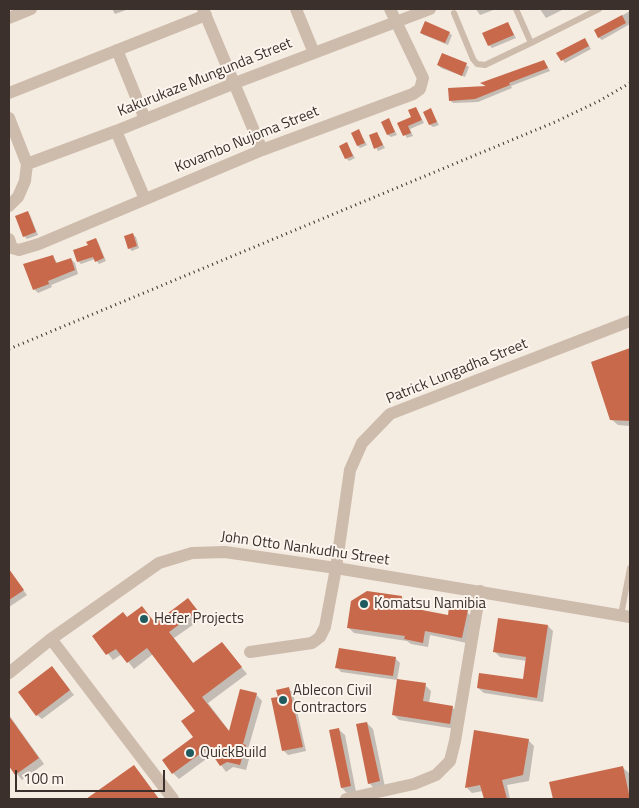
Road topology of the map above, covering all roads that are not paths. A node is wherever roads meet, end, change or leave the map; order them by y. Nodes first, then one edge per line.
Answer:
1 (32, 9) edge
2 (296, 9) edge
3 (390, 9) edge
4 (430, 9) edge
5 (516, 9) edge
6 (599, 9) edge
7 (205, 12) edge
8 (454, 13) dead end
9 (9, 18) edge
10 (396, 21) junction
11 (532, 43) junction
12 (117, 50) junction
13 (314, 53) junction
14 (235, 83) junction
15 (9, 93) edge
16 (9, 118) edge
17 (145, 119) junction
18 (116, 131) junction
19 (262, 150) junction
20 (27, 164) junction
21 (144, 199) junction
22 (9, 206) edge
23 (9, 239) edge
24 (630, 321) edge
25 (336, 568) junction
26 (630, 568) edge
27 (480, 591) junction
28 (626, 616) edge
29 (52, 639) junction
30 (250, 652) dead end
31 (9, 672) edge
32 (173, 799) edge
33 (346, 799) edge

1 - 9 street
2 - 13 street
3 - 10 street, Kovambo Nujoma Street
4 - 10 street, Kakurukaze Mungunda Street
5 - 11 lane
6 - 11 lane
7 - 12 street
7 - 14 street
8 - 11 lane
10 - 13 street, Kakurukaze Mungunda Street
10 - 19 street, Kovambo Nujoma Street
12 - 15 street
12 - 17 street
13 - 14 street, Kakurukaze Mungunda Street
14 - 17 street, Kakurukaze Mungunda Street
14 - 19 street
16 - 20 street
17 - 18 street, Kakurukaze Mungunda Street
18 - 20 street, Kakurukaze Mungunda Street
18 - 21 street
19 - 21 street, Kovambo Nujoma Street
20 - 22 street
21 - 23 street, Kovambo Nujoma Street
24 - 25 street, Patrick Lungadha Street
25 - 27 street, John Otto Nankudhu Street
25 - 29 street, John Otto Nankudhu Street
25 - 30 street, Patrick Lungadha Street
26 - 28 lane
27 - 28 street, John Otto Nankudhu Street
27 - 33 street
29 - 31 street, John Otto Nankudhu Street
29 - 32 street

